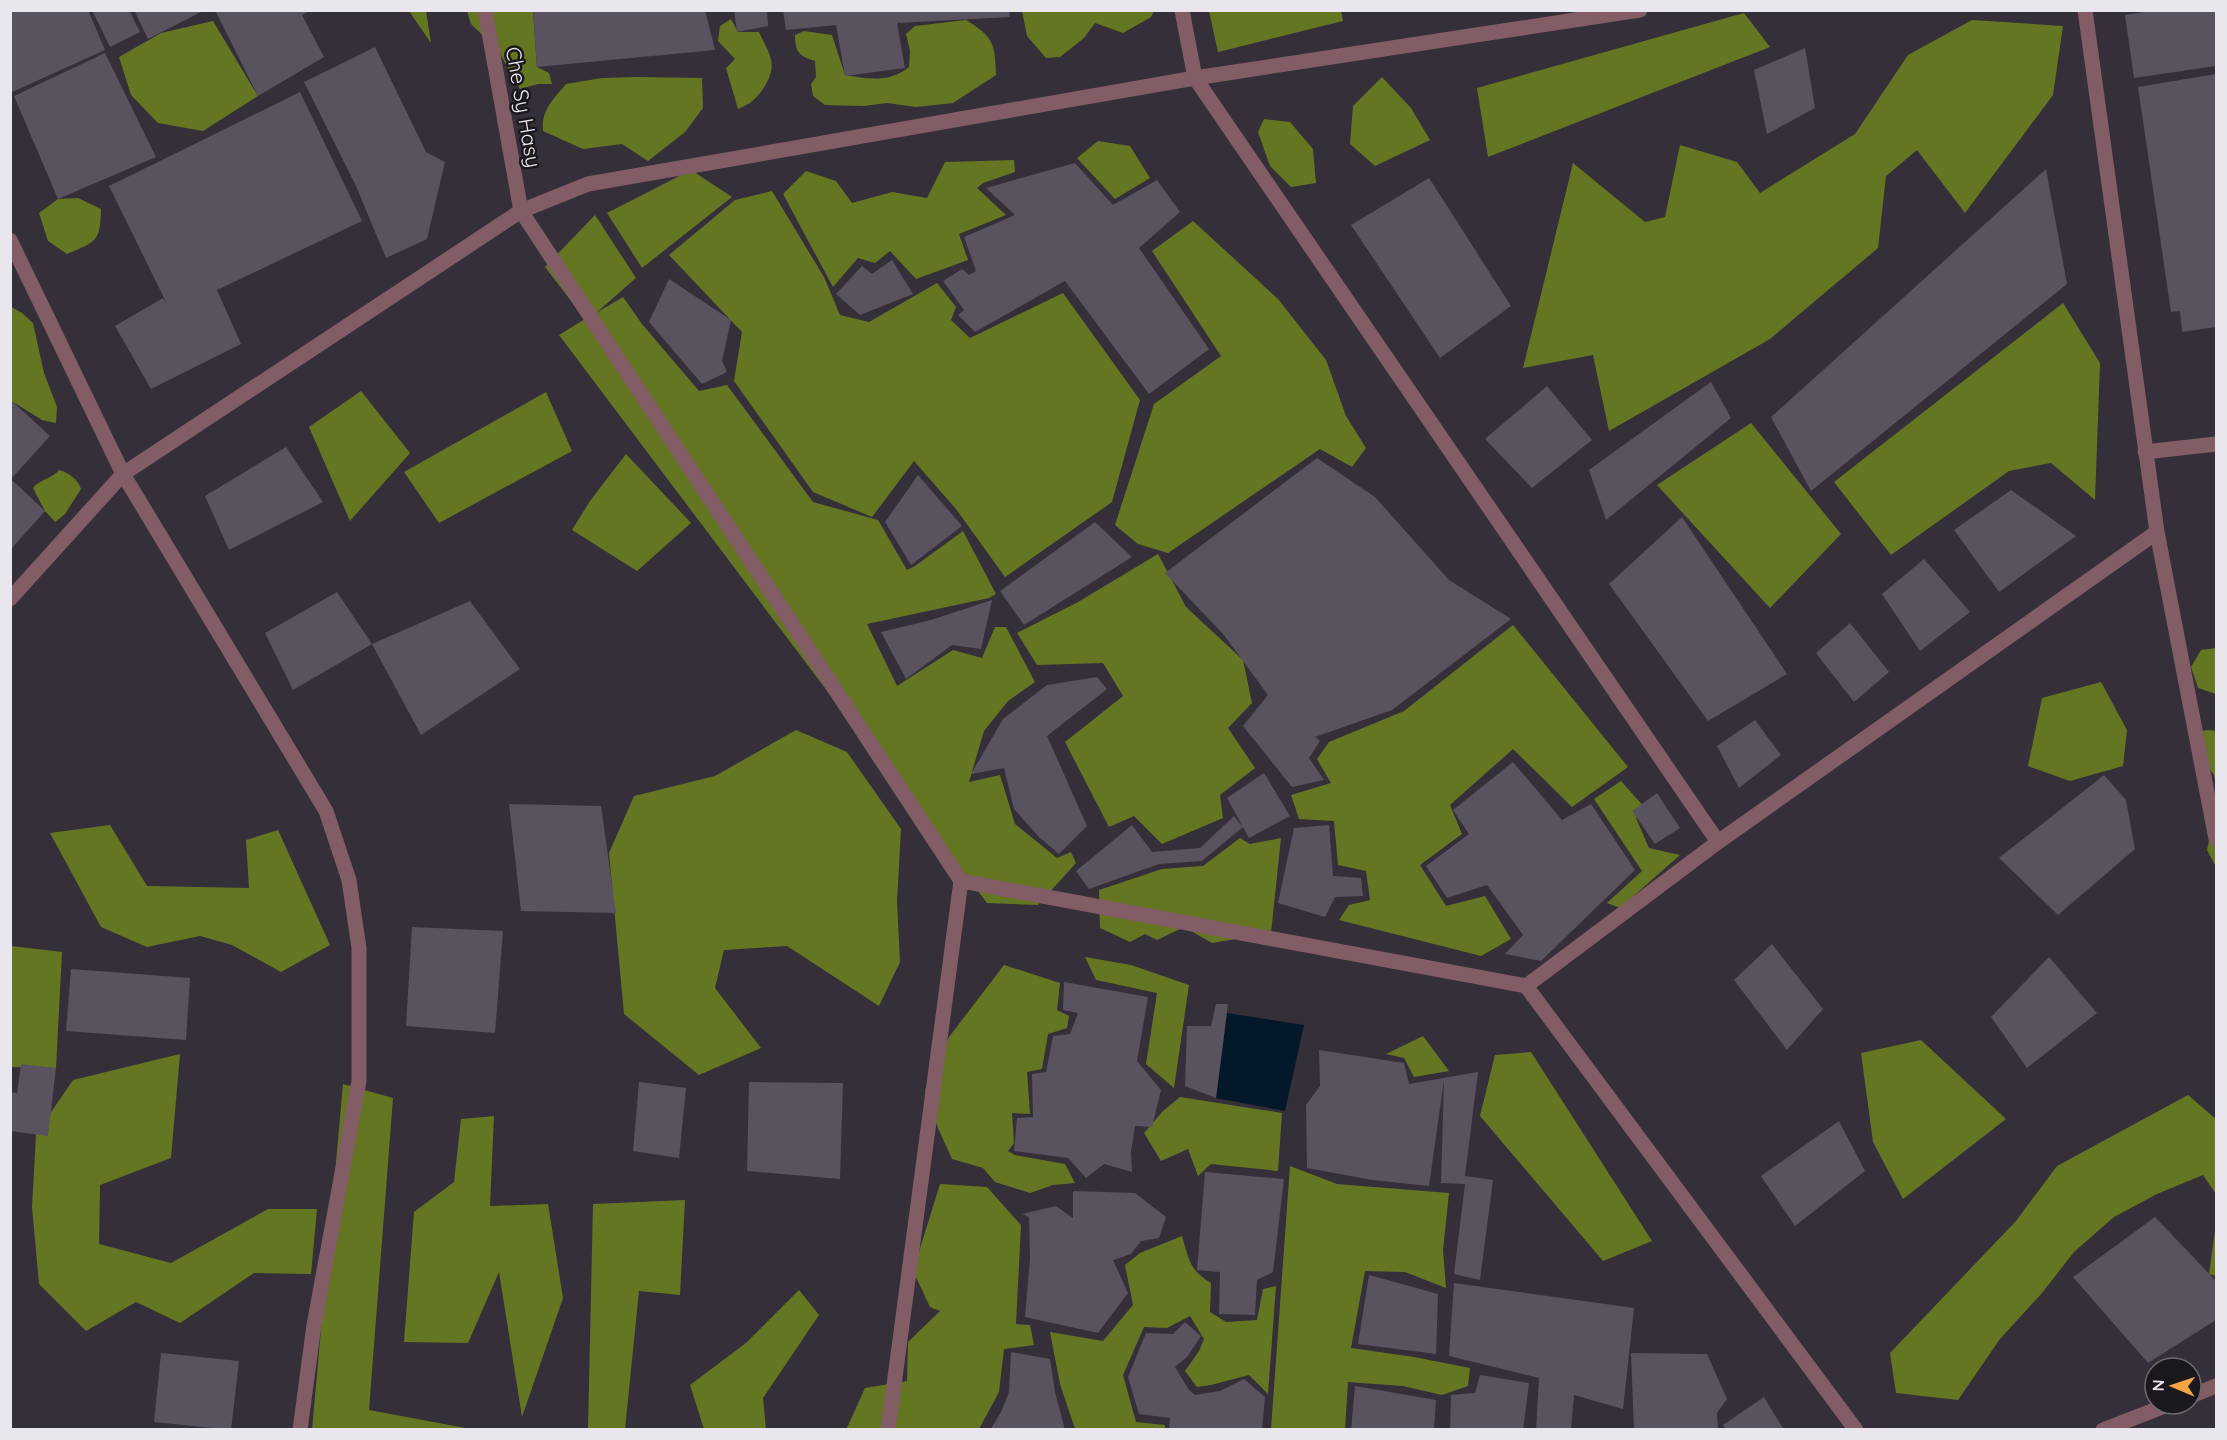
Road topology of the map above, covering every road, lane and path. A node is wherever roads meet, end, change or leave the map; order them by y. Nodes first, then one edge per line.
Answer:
1 (485, 10) edge
2 (1182, 10) edge
3 (1640, 10) edge
4 (2085, 10) edge
5 (1194, 78) junction
6 (521, 211) junction
7 (10, 240) edge
8 (2217, 444) edge
9 (2145, 452) junction
10 (123, 474) junction
11 (2157, 532) junction
12 (10, 599) edge
13 (2217, 839) edge
14 (1718, 842) junction
15 (961, 881) junction
16 (1526, 986) junction
17 (2143, 1414) edge
18 (300, 1430) edge
19 (888, 1430) edge
20 (1856, 1430) edge
21 (2103, 1430) edge

1 - 6 street, Che Sy Hasy
2 - 5 street
3 - 5 street
4 - 9 street
5 - 6 street
5 - 14 street
6 - 10 street
6 - 15 street
7 - 10 street
8 - 9 street
9 - 11 street
10 - 12 street
10 - 18 street
11 - 13 street
11 - 14 street
14 - 16 street
15 - 16 street
15 - 19 street
16 - 20 street
17 - 21 street

